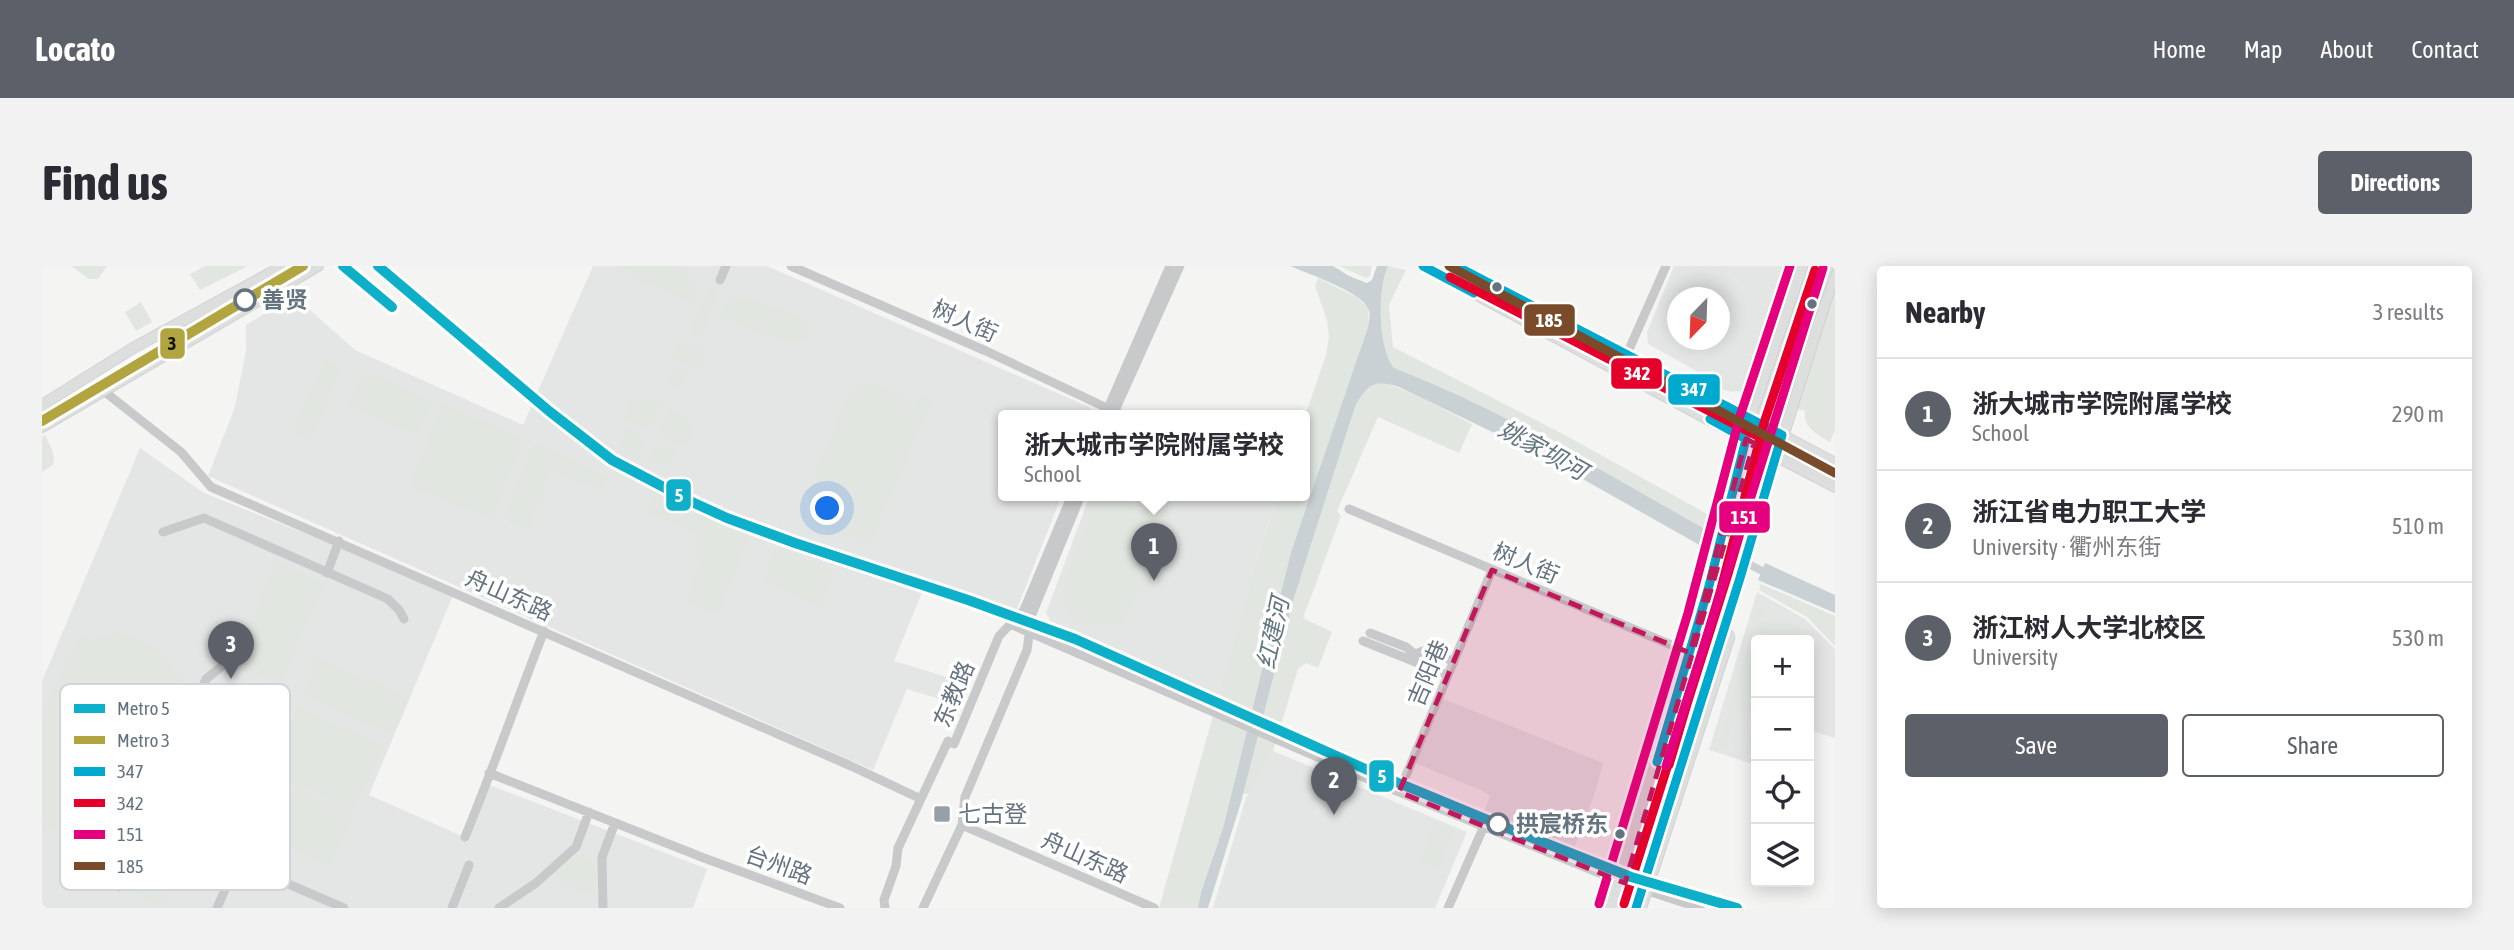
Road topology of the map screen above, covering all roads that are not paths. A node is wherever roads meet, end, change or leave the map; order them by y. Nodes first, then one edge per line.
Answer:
1 (283, 266) edge
2 (318, 266) edge
3 (726, 266) edge
4 (791, 266) edge
5 (1170, 266) edge
6 (1180, 266) edge
7 (1423, 266) edge
8 (1456, 266) edge
9 (1666, 266) edge
10 (1803, 266) edge
11 (1815, 266) edge
12 (1827, 266) edge
13 (1835, 272) edge
14 (720, 280) dead end
15 (1627, 354) junction
16 (105, 392) junction
17 (42, 405) edge
18 (1106, 410) edge
19 (1113, 410) edge
20 (1113, 410) edge
21 (1752, 420) junction
22 (42, 427) edge
23 (1782, 435) junction
24 (1746, 439) junction
25 (1776, 456) junction
26 (1835, 463) edge
27 (1835, 487) edge
28 (1069, 501) edge
29 (1078, 501) edge
30 (1349, 509) dead end
31 (163, 532) dead end
32 (339, 541) junction
33 (1714, 567) junction
34 (1492, 570) junction
35 (327, 573) junction
36 (1741, 576) junction
37 (404, 619) dead end
38 (1694, 619) joint
39 (1010, 624) junction
40 (544, 631) junction
41 (1029, 633) junction
42 (1370, 633) dead end
43 (1729, 635) joint
44 (1363, 641) dead end
45 (1689, 653) junction
46 (1454, 661) junction
47 (221, 667) dead end
48 (1448, 675) junction
49 (204, 684) edge
50 (489, 774) junction
51 (1399, 792) junction
52 (921, 799) junction
53 (589, 812) junction
54 (615, 822) junction
55 (962, 825) junction
56 (1484, 826) junction
57 (464, 837) dead end
58 (469, 865) dead end
59 (1620, 881) junction
60 (290, 885) edge
61 (1642, 889) junction
62 (225, 890) edge
63 (217, 908) edge
64 (344, 908) edge
65 (452, 908) edge
66 (499, 908) edge
67 (603, 908) edge
68 (840, 908) edge
69 (886, 908) edge
70 (923, 908) edge
71 (1154, 908) edge
72 (1448, 908) edge
73 (1610, 908) edge
74 (1618, 908) edge
75 (1629, 908) edge
76 (1638, 908) edge
77 (1700, 908) edge

1 - 17 main road
2 - 16 main road
3 - 14 street
4 - 18 street, 树人街
5 - 19 street
6 - 20 street
7 - 24 main road
8 - 15 main road
9 - 15 street
10 - 21 main road
11 - 74 highway, bridge
12 - 75 highway, bridge
13 - 23 main road
15 - 21 main road
16 - 22 main road
16 - 32 street, 舟山东路
21 - 23 main road
21 - 24 main road
23 - 25 main road
23 - 26 main road
24 - 25 main road
24 - 33 main road
25 - 27 main road
25 - 36 main road
28 - 39 street, 东教路
29 - 41 street
30 - 34 street, 树人街
31 - 35 street
32 - 35 street
32 - 40 street, 舟山东路
33 - 38 main road
33 - 45 main road
34 - 45 street, 树人街
34 - 46 street, 吉阳巷
35 - 37 street
36 - 43 main road
36 - 61 main road
38 - 73 highway, bridge
39 - 41 street
39 - 52 street, 东教路
40 - 50 street
40 - 52 street, 舟山东路
41 - 51 street
41 - 55 street
42 - 46 street
43 - 76 highway, bridge
44 - 48 street
45 - 59 main road
46 - 48 street, 吉阳巷
47 - 49 street
48 - 51 street, 吉阳巷
50 - 53 street, 台州路
50 - 57 street
51 - 56 street
52 - 69 street, 东教路
53 - 54 street, 台州路
53 - 66 street
54 - 67 street
54 - 68 street, 台州路
55 - 70 street
55 - 71 street, 舟山东路
56 - 59 street
56 - 72 street
58 - 65 street
59 - 61 street
59 - 73 main road
60 - 64 street
61 - 76 main road
61 - 77 street
62 - 63 street

